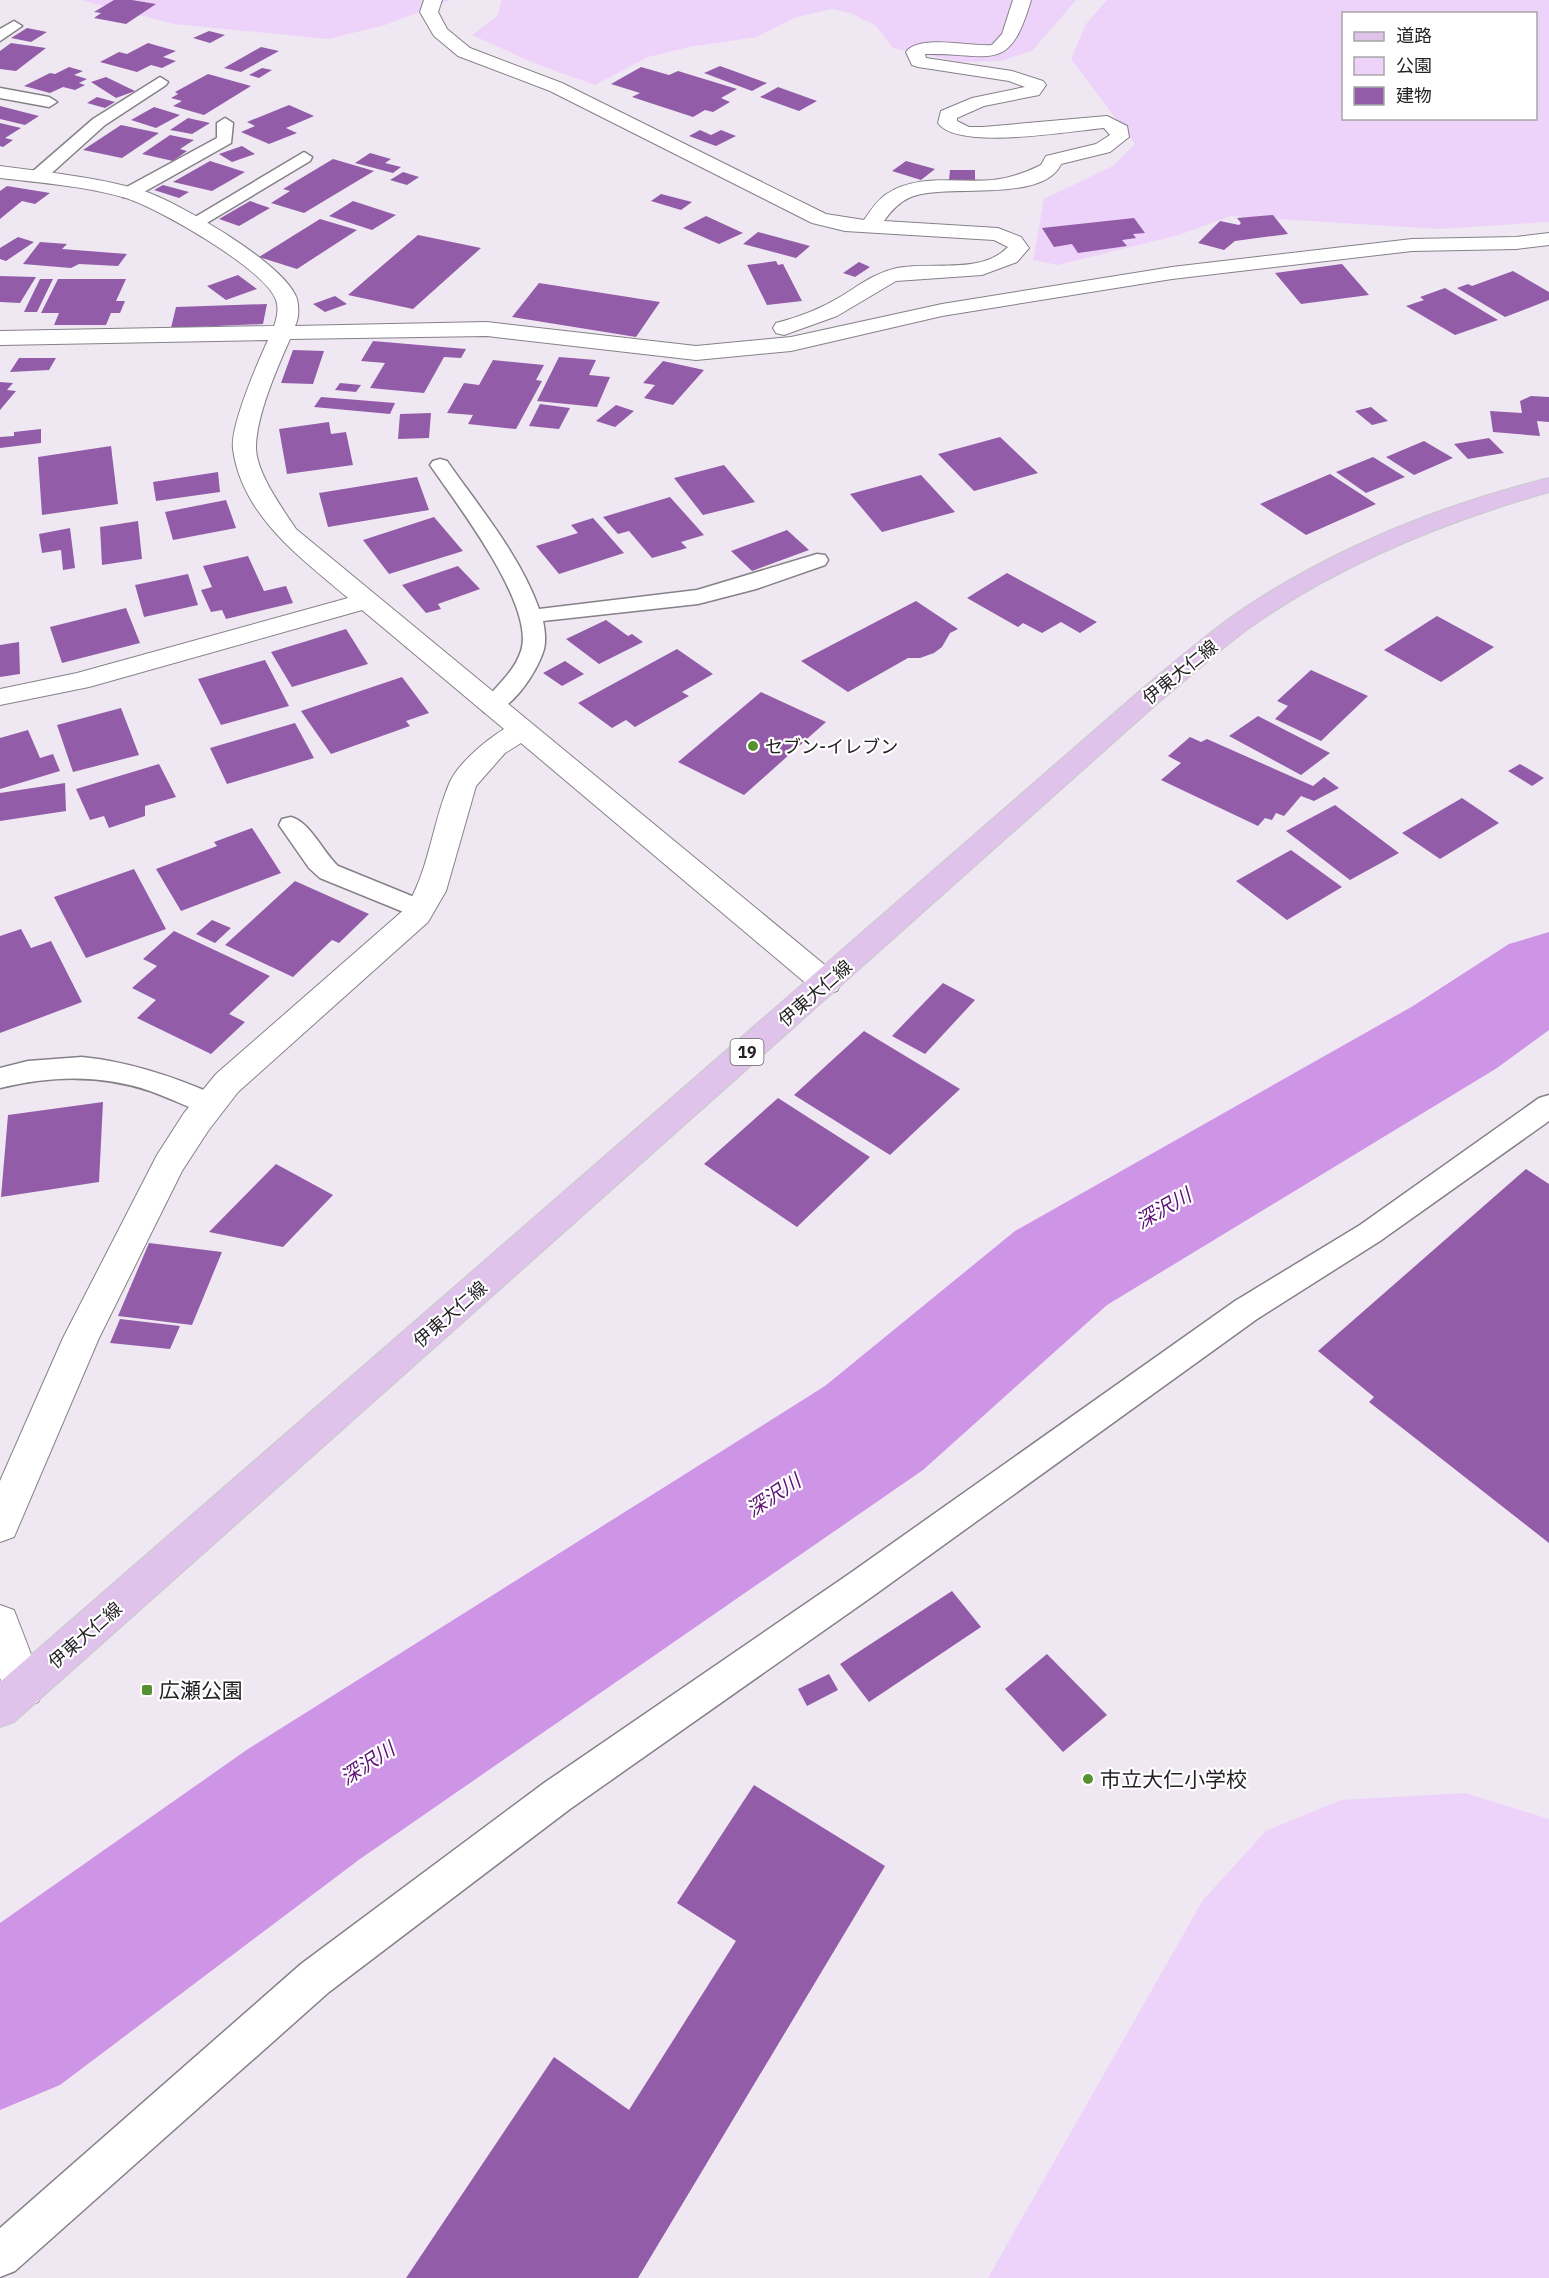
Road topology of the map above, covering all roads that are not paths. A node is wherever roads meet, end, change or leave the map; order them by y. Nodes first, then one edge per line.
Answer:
1 (433, 0) edge
2 (1022, 0) edge
3 (14, 26) dead end
4 (0, 36) edge
5 (160, 82) dead end
6 (0, 88) edge
7 (0, 93) edge
8 (49, 102) dead end
9 (225, 123) dead end
10 (304, 158) dead end
11 (0, 172) edge
12 (38, 176) junction
13 (129, 193) junction
14 (194, 223) junction
15 (870, 226) junction
16 (1549, 239) edge
17 (282, 330) junction
18 (0, 338) edge
19 (696, 353) junction
20 (440, 465) dead end
21 (1549, 485) edge
22 (817, 560) dead end
23 (366, 602) junction
24 (532, 616) junction
25 (0, 697) edge
26 (492, 707) junction
27 (521, 731) junction
28 (291, 825) dead end
29 (420, 909) junction
30 (826, 983) junction
31 (0, 1078) edge
32 (210, 1104) junction
33 (1549, 1106) edge
34 (0, 1525) edge
35 (0, 1623) edge
36 (12, 1698) edge
37 (0, 2256) edge

1 - 15 street
2 - 15 street
3 - 4 lane
5 - 12 lane
6 - 7 lane
7 - 8 lane
9 - 13 lane
10 - 14 lane
11 - 12 street
12 - 13 street
13 - 14 street
14 - 17 street
15 - 19 street
16 - 19 street
17 - 18 street
17 - 19 street
17 - 23 street
20 - 24 lane
21 - 30 main road, 伊東大仁線 / 19
22 - 24 lane
23 - 25 street
23 - 26 street
24 - 26 lane
26 - 27 street
27 - 29 street
27 - 30 street
28 - 29 lane
29 - 32 street
30 - 36 main road, 伊東大仁線 / 19
31 - 32 lane
32 - 34 street
33 - 37 lane
35 - 36 street

